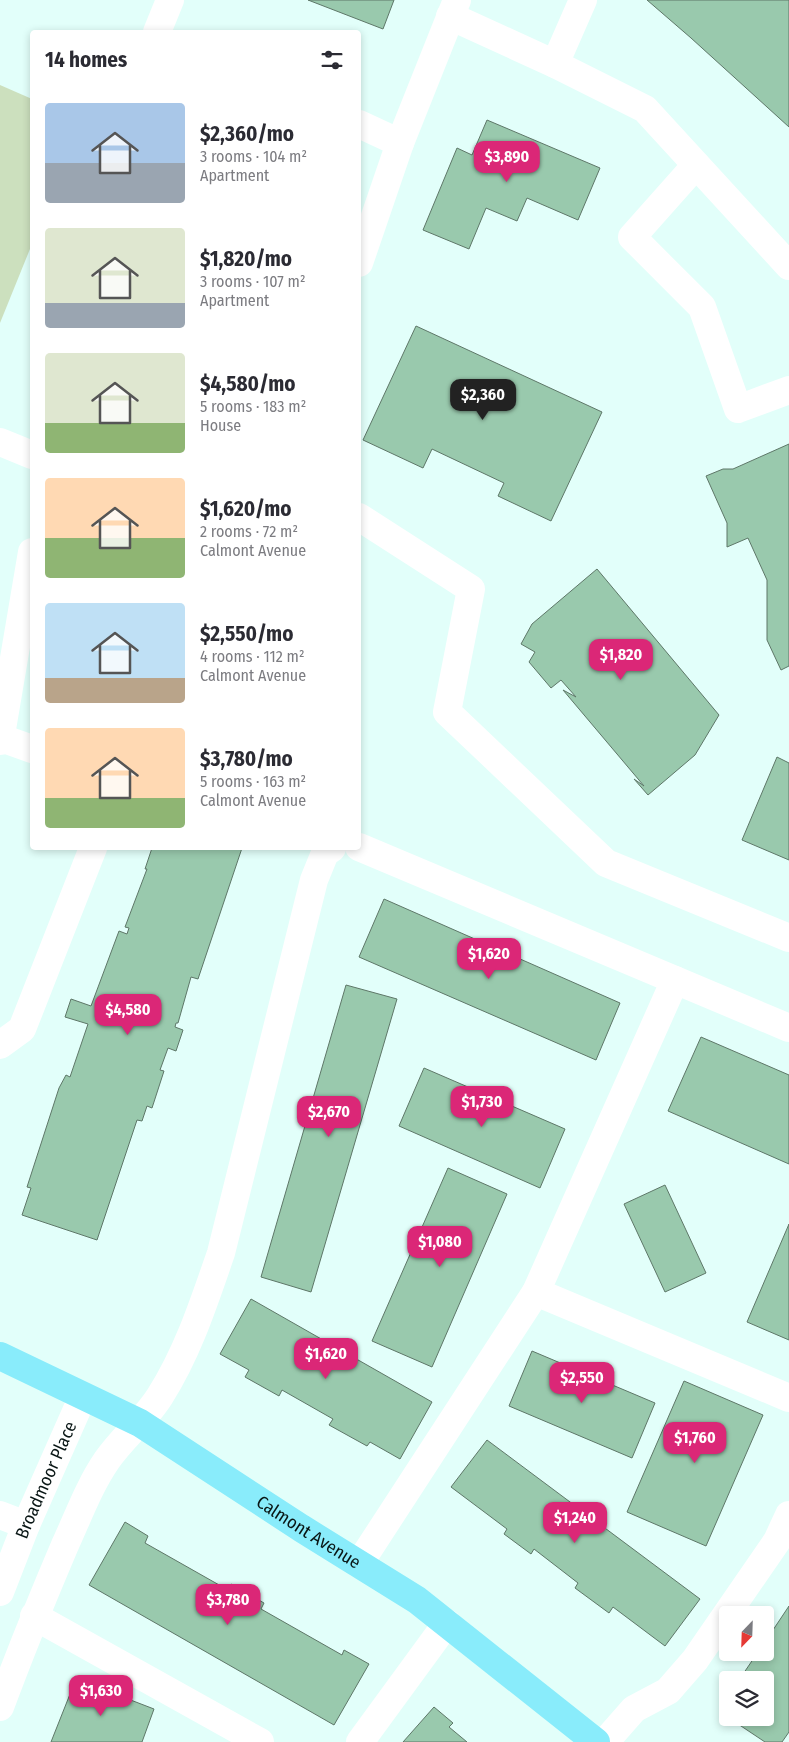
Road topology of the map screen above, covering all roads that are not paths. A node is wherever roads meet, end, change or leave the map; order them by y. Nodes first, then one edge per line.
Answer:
1 (170, 0) edge
2 (583, 0) edge
3 (453, 8) edge
4 (160, 30) edge
5 (555, 64) junction
6 (361, 125) edge
7 (400, 143) junction
8 (696, 165) junction
9 (361, 257) edge
10 (789, 266) edge
11 (789, 390) edge
12 (0, 442) edge
13 (30, 455) edge
14 (361, 518) edge
15 (30, 564) edge
16 (0, 739) edge
17 (30, 748) edge
18 (361, 848) edge
19 (92, 850) edge
20 (328, 850) edge
21 (789, 938) edge
22 (675, 980) junction
23 (789, 1028) edge
24 (0, 1045) edge
25 (536, 1292) junction
26 (0, 1356) edge
27 (83, 1396) junction
28 (789, 1398) edge
29 (140, 1423) junction
30 (0, 1515) edge
31 (789, 1515) edge
32 (26, 1525) junction
33 (359, 1564) junction
34 (0, 1592) edge
35 (34, 1616) junction
36 (447, 1623) junction
37 (0, 1707) edge
38 (260, 1742) edge
39 (360, 1742) edge
40 (596, 1742) edge
41 (605, 1742) edge

1 - 4 street
2 - 5 street
3 - 5 street
3 - 7 street
5 - 8 street
6 - 7 street
7 - 9 street
8 - 10 street
8 - 11 street
12 - 13 street
14 - 21 street
15 - 16 street
16 - 17 street
18 - 22 street
19 - 24 street
20 - 29 street
22 - 23 street
22 - 25 street
25 - 28 street
25 - 33 street
26 - 27 main road, Calmont Avenue
27 - 29 main road, Calmont Avenue
27 - 32 street, Broadmoor Place
29 - 33 main road, Calmont Avenue
29 - 35 street
30 - 32 street
31 - 41 street
32 - 34 street, Broadmoor Place
33 - 36 main road, Calmont Avenue
35 - 37 street
35 - 38 street
36 - 39 street
36 - 40 main road, Calmont Avenue

